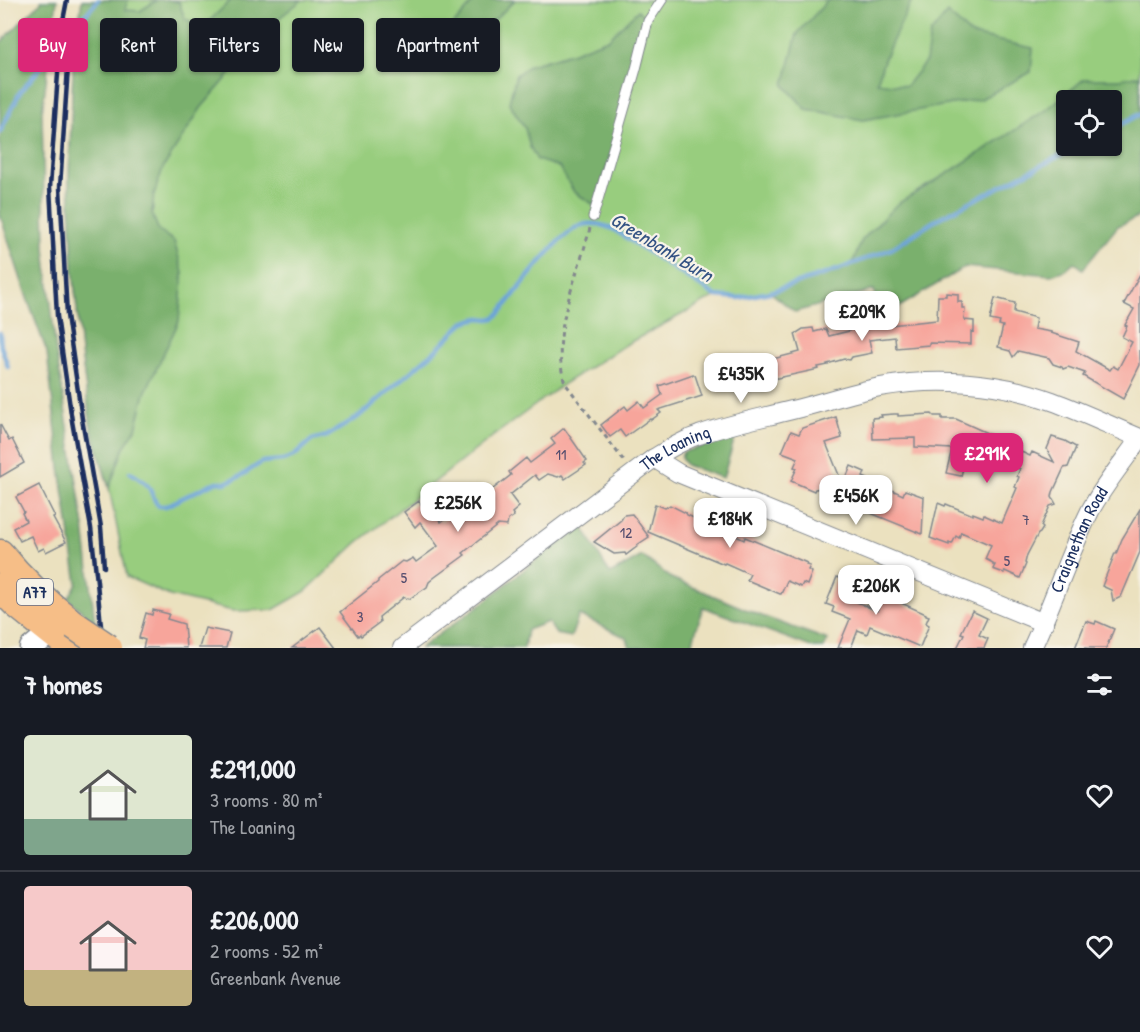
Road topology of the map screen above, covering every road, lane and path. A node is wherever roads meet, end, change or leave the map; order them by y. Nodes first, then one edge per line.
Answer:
1 (662, 0) edge
2 (593, 217) dead end
3 (589, 234) dead end
4 (1140, 438) edge
5 (654, 458) junction
6 (634, 475) junction
7 (0, 554) edge
8 (0, 587) edge
9 (1044, 622) junction
10 (60, 638) edge
11 (108, 648) edge
12 (402, 648) edge
13 (1032, 648) edge

1 - 2 lane
3 - 6 path
4 - 5 street, The Loaning
4 - 9 street, Craignethan Road
5 - 6 street, The Loaning
5 - 9 street
6 - 12 street, The Loaning
7 - 10 main road, A77
8 - 10 main road, A77
9 - 13 street, Craignethan Road
10 - 11 main road, A77, bridge

